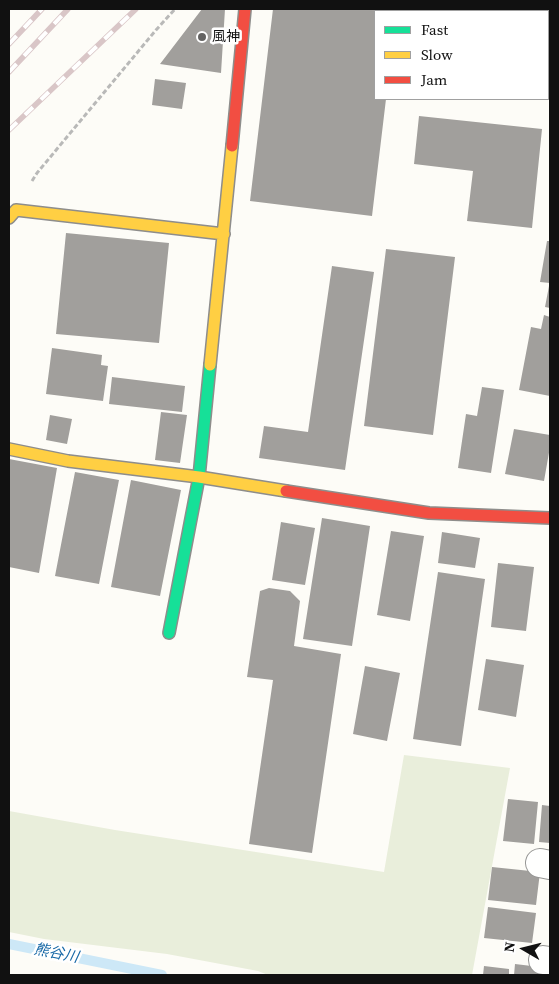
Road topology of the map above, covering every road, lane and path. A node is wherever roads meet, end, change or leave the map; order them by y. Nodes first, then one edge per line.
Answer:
1 (175, 9) edge
2 (245, 9) edge
3 (13, 214) edge
4 (224, 234) junction
5 (9, 449) edge
6 (199, 477) junction
7 (550, 518) edge
8 (169, 633) dead end

1 - 3 path
2 - 4 street
3 - 4 street
4 - 6 street
5 - 6 street
6 - 7 street
6 - 8 street

